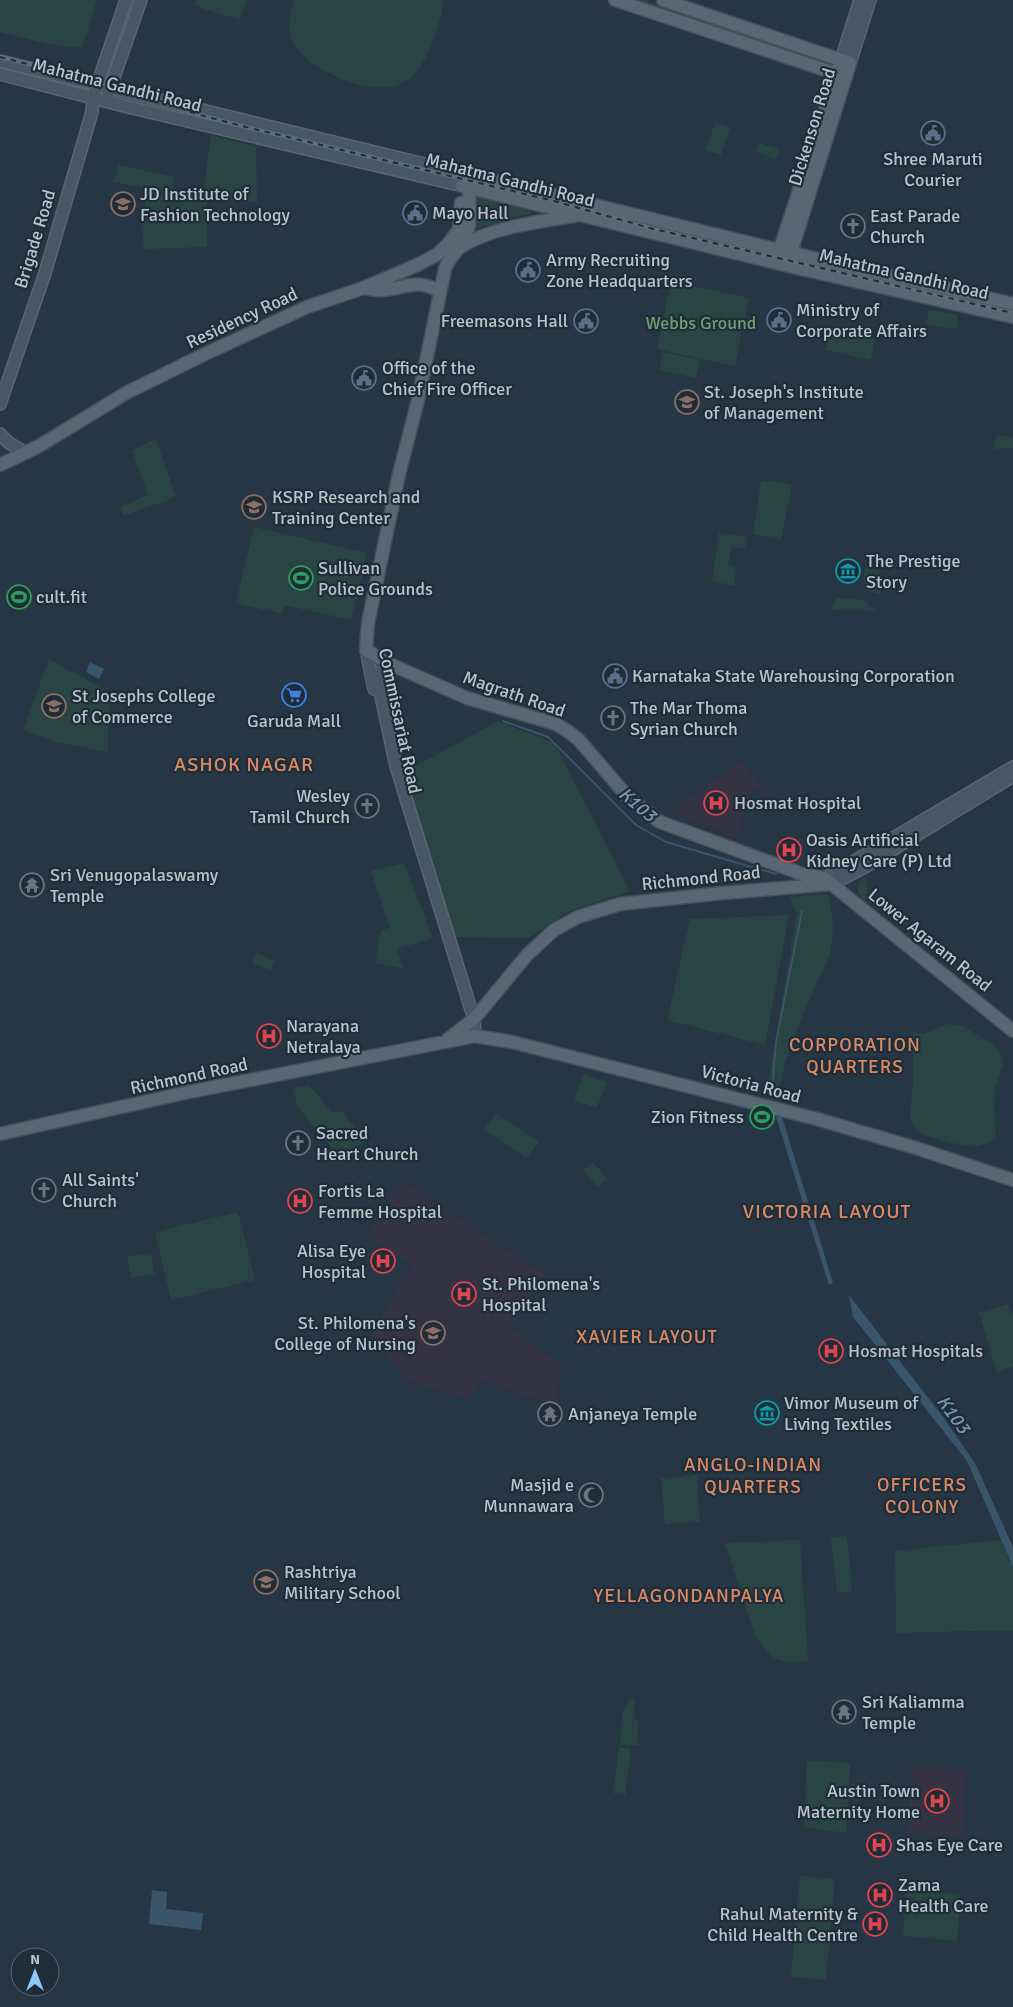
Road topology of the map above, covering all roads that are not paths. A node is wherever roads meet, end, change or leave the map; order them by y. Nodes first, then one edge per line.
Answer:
1 (126, 0) edge
2 (140, 0) edge
3 (615, 0) edge
4 (663, 0) edge
5 (860, 0) edge
6 (870, 0) edge
7 (0, 61) edge
8 (846, 62) junction
9 (0, 74) edge
10 (841, 76) junction
11 (97, 85) junction
12 (110, 89) junction
13 (93, 97) junction
14 (106, 100) junction
15 (92, 112) junction
16 (464, 180) junction
17 (579, 215) junction
18 (458, 248) junction
19 (783, 258) junction
20 (363, 288) junction
21 (440, 292) junction
22 (1013, 304) edge
23 (1013, 317) edge
24 (0, 404) edge
25 (0, 434) edge
26 (26, 453) junction
27 (0, 465) edge
28 (366, 649) junction
29 (392, 665) junction
30 (376, 682) junction
31 (1013, 767) edge
32 (1013, 776) edge
33 (956, 805) junction
34 (777, 863) junction
35 (828, 881) junction
36 (779, 888) junction
37 (471, 1021) junction
38 (1013, 1031) edge
39 (475, 1036) junction
40 (445, 1042) junction
41 (0, 1134) edge
42 (1013, 1180) edge

1 - 11 main road, Brigade Road
2 - 12 main road
3 - 10 main road
4 - 8 main road
5 - 8 main road, Dickenson Road
6 - 8 main road, Dickenson Road
7 - 11 main road, Mahatma Gandhi Road
8 - 10 main road, Dickenson Road
9 - 13 main road, Mahatma Gandhi Road
10 - 19 main road, Dickenson Road
11 - 12 main road, Mahatma Gandhi Road
11 - 13 main road, Brigade Road
12 - 14 main road
12 - 16 main road, Mahatma Gandhi Road
13 - 14 main road, Mahatma Gandhi Road
13 - 15 main road, Brigade Road
14 - 15 main road
14 - 16 main road, Mahatma Gandhi Road
15 - 24 main road, Brigade Road
16 - 17 main road, Mahatma Gandhi Road
16 - 18 main road, Commissariat Road
16 - 19 main road, Mahatma Gandhi Road
16 - 20 main road, Residency Road
17 - 18 main road
17 - 19 main road, Mahatma Gandhi Road
18 - 21 main road, Commissariat Road
19 - 22 main road, Mahatma Gandhi Road
19 - 23 main road, Mahatma Gandhi Road
20 - 21 main road
20 - 26 main road, Residency Road
21 - 28 main road, Commissariat Road
25 - 26 main road
26 - 27 main road, Residency Road
28 - 29 main road, Magrath Road
28 - 30 main road, Commissariat Road
29 - 30 main road, Commissariat Road
29 - 34 main road, Magrath Road
30 - 37 main road, Commissariat Road
31 - 33 main road, Richmond Road
32 - 33 main road, Richmond Road
33 - 35 main road, Richmond Road
34 - 35 main road, Magrath Road
34 - 36 main road
35 - 36 main road, Richmond Road
35 - 38 main road, Lower Agaram Road
36 - 37 main road, Richmond Road
37 - 39 main road, Commissariat Road
37 - 40 main road, Richmond Road
39 - 40 main road, Richmond Road
39 - 42 main road, Victoria Road
40 - 41 main road, Richmond Road

